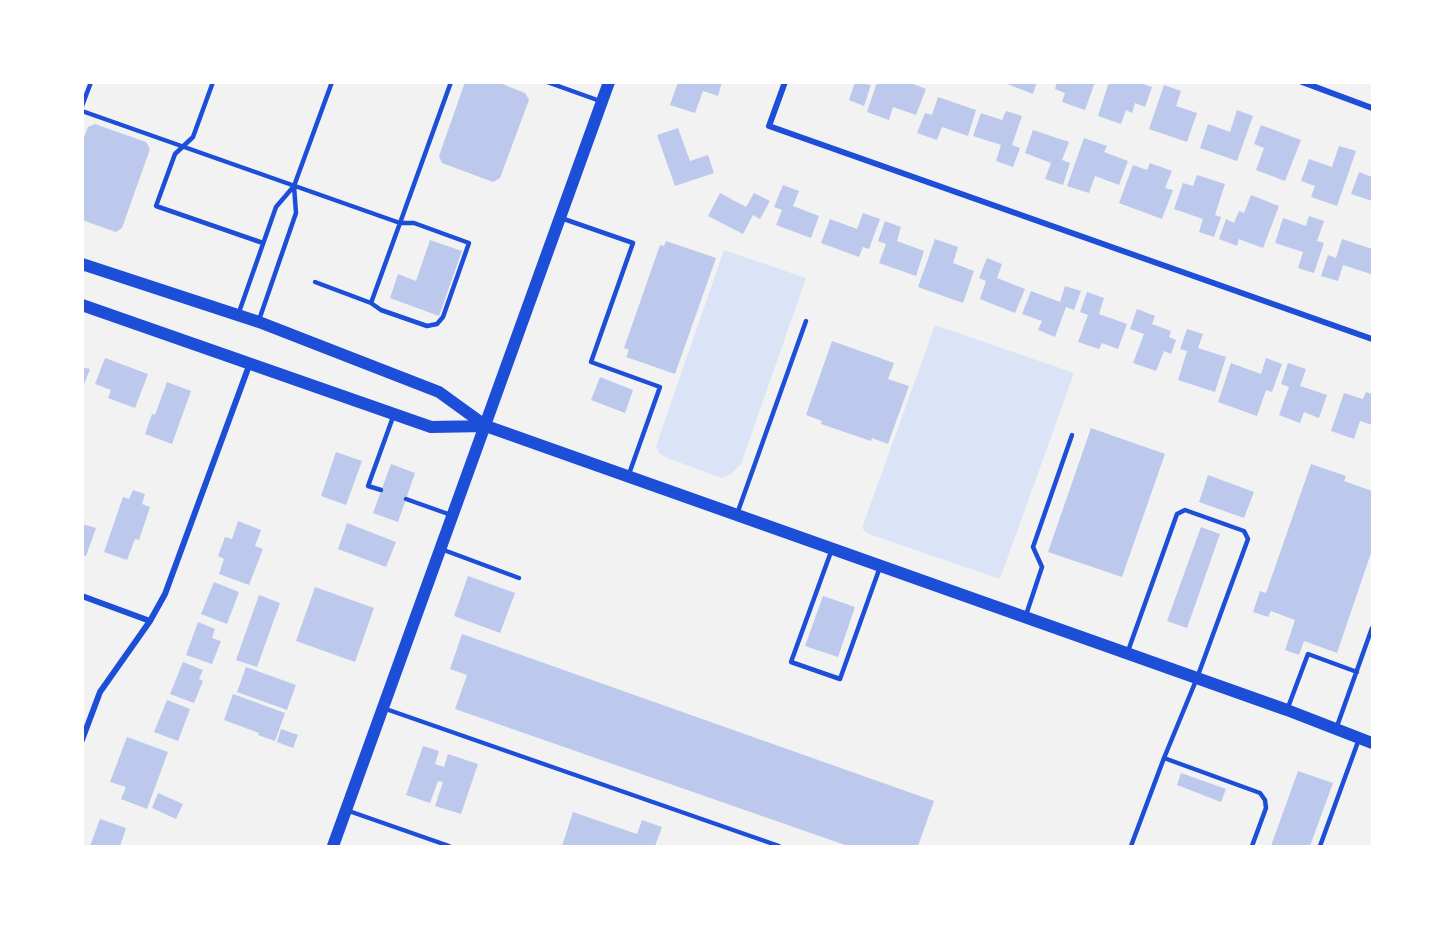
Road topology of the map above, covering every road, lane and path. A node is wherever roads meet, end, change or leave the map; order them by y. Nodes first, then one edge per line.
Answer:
1 (91, 82) edge
2 (213, 82) edge
3 (332, 82) edge
4 (451, 82) edge
5 (547, 82) edge
6 (609, 82) edge
7 (785, 82) edge
8 (1302, 82) edge
9 (602, 102) junction
10 (82, 106) edge
11 (1372, 108) edge
12 (82, 111) edge
13 (183, 146) junction
14 (294, 186) junction
15 (561, 218) junction
16 (400, 223) junction
17 (263, 243) junction
18 (82, 264) edge
19 (315, 282) dead end
20 (371, 303) junction
21 (82, 305) edge
22 (238, 315) junction
23 (806, 321) dead end
24 (258, 322) junction
25 (1372, 339) edge
26 (250, 362) junction
27 (394, 414) junction
28 (486, 426) junction
29 (1072, 435) dead end
30 (628, 477) junction
31 (381, 490) dead end
32 (406, 499) dead end
33 (736, 515) junction
34 (453, 516) junction
35 (441, 549) junction
36 (832, 549) junction
37 (881, 567) junction
38 (519, 578) dead end
39 (82, 596) edge
40 (1025, 617) junction
41 (150, 621) junction
42 (1372, 628) edge
43 (1128, 654) junction
44 (1357, 672) junction
45 (1197, 678) junction
46 (383, 708) junction
47 (1287, 710) junction
48 (1336, 729) junction
49 (1360, 738) junction
50 (82, 740) edge
51 (1372, 742) edge
52 (1164, 758) junction
53 (346, 810) junction
54 (333, 846) edge
55 (449, 846) edge
56 (779, 846) edge
57 (1131, 846) edge
58 (1252, 846) edge
59 (1320, 846) edge

1 - 10 lane
2 - 13 lane
3 - 14 lane
4 - 16 lane
5 - 9 lane
6 - 9 main road
7 - 25 street
8 - 11 street
9 - 15 main road
12 - 13 lane
13 - 14 lane
13 - 17 lane
14 - 16 lane
14 - 17 lane
14 - 24 lane
15 - 28 main road
15 - 30 lane
16 - 20 lane
16 - 20 lane
17 - 22 lane
18 - 22 main road
19 - 20 lane
21 - 26 main road
22 - 24 main road
23 - 33 lane
24 - 28 main road
26 - 27 main road
26 - 41 street
27 - 28 main road
27 - 31 lane
28 - 30 main road
28 - 34 main road
29 - 40 lane
30 - 33 main road
32 - 34 lane
33 - 36 main road
34 - 35 main road
35 - 38 lane
35 - 46 main road
36 - 37 main road
36 - 37 lane
37 - 40 main road
39 - 41 street
40 - 43 main road
41 - 50 street
42 - 44 lane
43 - 45 main road
43 - 45 lane
44 - 47 lane
44 - 48 lane
45 - 47 main road
45 - 52 lane
46 - 53 main road
46 - 56 lane
47 - 48 main road
48 - 49 main road
49 - 51 main road
49 - 59 lane
52 - 57 lane
52 - 58 lane
53 - 54 main road
53 - 55 lane

